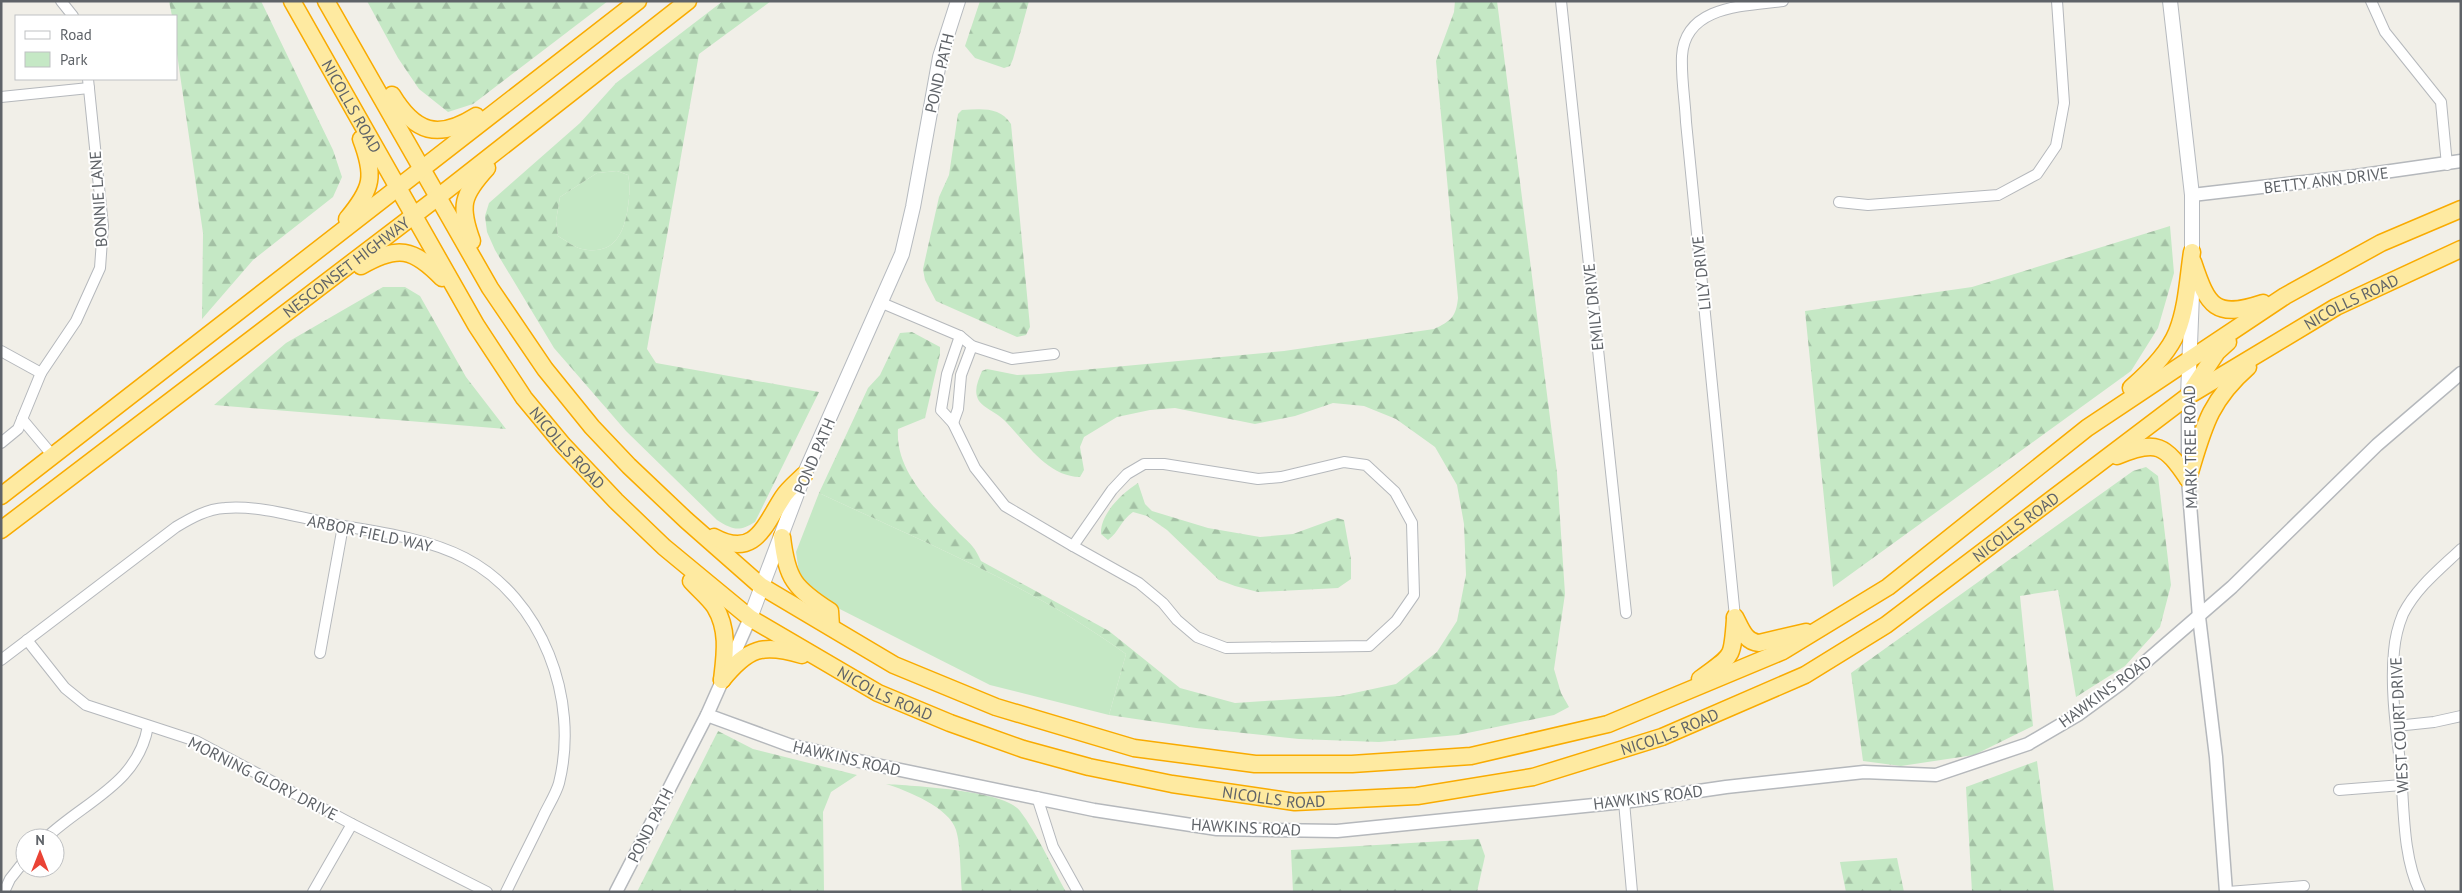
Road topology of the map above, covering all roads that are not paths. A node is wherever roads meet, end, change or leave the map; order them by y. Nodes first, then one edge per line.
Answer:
1 (61, 1) edge
2 (292, 1) edge
3 (326, 1) edge
4 (638, 1) edge
5 (688, 1) edge
6 (958, 1) edge
7 (1561, 1) edge
8 (1783, 1) edge
9 (2058, 1) edge
10 (2170, 1) edge
11 (2372, 1) edge
12 (72, 15) edge
13 (354, 50) junction
14 (552, 68) junction
15 (88, 83) edge
16 (341, 88) junction
17 (1, 97) edge
18 (514, 138) junction
19 (2461, 162) edge
20 (2447, 165) junction
21 (422, 169) junction
22 (398, 187) junction
23 (2192, 195) junction
24 (438, 197) junction
25 (1839, 202) dead end
26 (2461, 209) edge
27 (413, 215) junction
28 (2381, 243) junction
29 (325, 244) junction
30 (2461, 249) edge
31 (2192, 256) junction
32 (490, 288) junction
33 (459, 295) junction
34 (2284, 296) junction
35 (305, 298) junction
36 (882, 303) junction
37 (960, 336) junction
38 (2277, 342) junction
39 (972, 346) junction
40 (1, 351) edge
41 (1054, 354) dead end
42 (2191, 358) junction
43 (41, 373) junction
44 (2459, 377) edge
45 (2188, 396) junction
46 (943, 398) junction
47 (959, 400) junction
48 (22, 419) junction
49 (953, 424) junction
50 (2087, 428) junction
51 (1, 443) edge
52 (53, 456) junction
53 (2097, 465) junction
54 (804, 475) junction
55 (2188, 479) junction
56 (1, 496) edge
57 (686, 520) junction
58 (343, 526) junction
59 (1, 530) edge
60 (782, 537) junction
61 (1073, 546) junction
62 (664, 547) junction
63 (2461, 549) edge
64 (761, 586) junction
65 (1626, 613) dead end
66 (1735, 616) junction
67 (2199, 616) junction
68 (750, 618) junction
69 (831, 627) junction
70 (1822, 627) junction
71 (26, 640) junction
72 (320, 653) dead end
73 (1, 660) edge
74 (824, 661) junction
75 (722, 680) junction
76 (1684, 692) junction
77 (707, 715) junction
78 (2461, 716) edge
79 (148, 726) junction
80 (2396, 726) junction
81 (2402, 785) junction
82 (2338, 790) dead end
83 (1037, 797) junction
84 (1624, 802) junction
85 (352, 824) junction
86 (59, 828) edge
87 (15, 873) edge
88 (2304, 886) dead end
89 (4, 892) edge
90 (313, 892) edge
91 (487, 892) edge
92 (506, 892) edge
93 (616, 892) edge
94 (1078, 892) edge
95 (1632, 892) edge
96 (2227, 892) edge
97 (2420, 892) edge

1 - 12 street
2 - 16 highway, NICOLLS ROAD
3 - 13 highway, NICOLLS ROAD
4 - 14 highway, NESCONSET HIGHWAY
5 - 18 highway, NESCONSET HIGHWAY
6 - 36 main road, POND PATH
7 - 65 street, EMILY DRIVE
8 - 66 street, LILY DRIVE
9 - 25 street
10 - 23 main road, MARK TREE ROAD
11 - 20 street
13 - 14 highway
13 - 21 highway, NICOLLS ROAD
14 - 21 highway, NESCONSET HIGHWAY
15 - 17 street
15 - 43 street, BONNIE LANE
16 - 22 highway, NICOLLS ROAD
16 - 29 highway
18 - 24 highway, NESCONSET HIGHWAY
18 - 32 highway
19 - 20 street, BETTY ANN DRIVE
20 - 23 street, BETTY ANN DRIVE
21 - 22 highway, NESCONSET HIGHWAY
21 - 24 highway, NICOLLS ROAD
22 - 27 highway, NICOLLS ROAD
22 - 29 highway, NESCONSET HIGHWAY
23 - 31 main road, MARK TREE ROAD
24 - 27 highway, NESCONSET HIGHWAY
24 - 32 highway, NICOLLS ROAD
26 - 28 highway, NICOLLS ROAD
27 - 33 highway, NICOLLS ROAD
27 - 35 highway, NESCONSET HIGHWAY
28 - 34 highway, NICOLLS ROAD
28 - 45 highway
29 - 52 highway, NESCONSET HIGHWAY
30 - 38 highway, NICOLLS ROAD
31 - 34 highway
31 - 42 main road, MARK TREE ROAD
31 - 50 highway
32 - 57 highway, NICOLLS ROAD
33 - 35 highway
33 - 62 highway, NICOLLS ROAD
34 - 42 highway, NICOLLS ROAD
35 - 59 highway, NESCONSET HIGHWAY
36 - 37 street
36 - 54 main road, POND PATH
37 - 39 street
37 - 46 street
38 - 45 highway, NICOLLS ROAD
38 - 55 highway
39 - 41 street
39 - 47 street
40 - 43 street
42 - 45 main road, MARK TREE ROAD
42 - 50 highway, NICOLLS ROAD
43 - 48 street, BONNIE LANE
44 - 67 street, HAWKINS ROAD
45 - 53 highway, NICOLLS ROAD
45 - 55 street, MARK TREE ROAD
46 - 47 street
46 - 49 street
47 - 49 street
48 - 51 street, BONNIE LANE
48 - 52 street
49 - 61 street
50 - 70 highway, NICOLLS ROAD
52 - 56 highway, NESCONSET HIGHWAY
53 - 55 highway
53 - 74 highway, NICOLLS ROAD
54 - 57 highway
54 - 60 main road, POND PATH
55 - 67 street, MARK TREE ROAD
57 - 64 highway, NICOLLS ROAD
58 - 71 street, ARBOR FIELD WAY
58 - 72 street
58 - 92 street, ARBOR FIELD WAY
60 - 64 main road, POND PATH
60 - 69 highway
61 - 61 street
62 - 68 highway, NICOLLS ROAD
62 - 75 highway
63 - 80 street, WEST COURT DRIVE
64 - 68 main road, POND PATH
64 - 69 highway, NICOLLS ROAD
66 - 70 highway
66 - 76 highway
67 - 84 street, HAWKINS ROAD
67 - 96 street, MARK TREE ROAD
68 - 74 highway, NICOLLS ROAD
68 - 75 street, POND PATH
69 - 76 highway, NICOLLS ROAD
70 - 76 highway, NICOLLS ROAD
71 - 73 street, ARBOR FIELD WAY
71 - 79 street, MORNING GLORY DRIVE
74 - 75 highway
75 - 77 street, POND PATH
77 - 83 street, HAWKINS ROAD
77 - 93 street, POND PATH
78 - 80 street
79 - 85 street, MORNING GLORY DRIVE
79 - 86 street
80 - 81 street, WEST COURT DRIVE
81 - 82 street
81 - 97 street, WEST COURT DRIVE
83 - 84 street, HAWKINS ROAD
83 - 94 street
84 - 95 street
85 - 90 street
85 - 91 street, MORNING GLORY DRIVE
87 - 89 street
88 - 96 street

